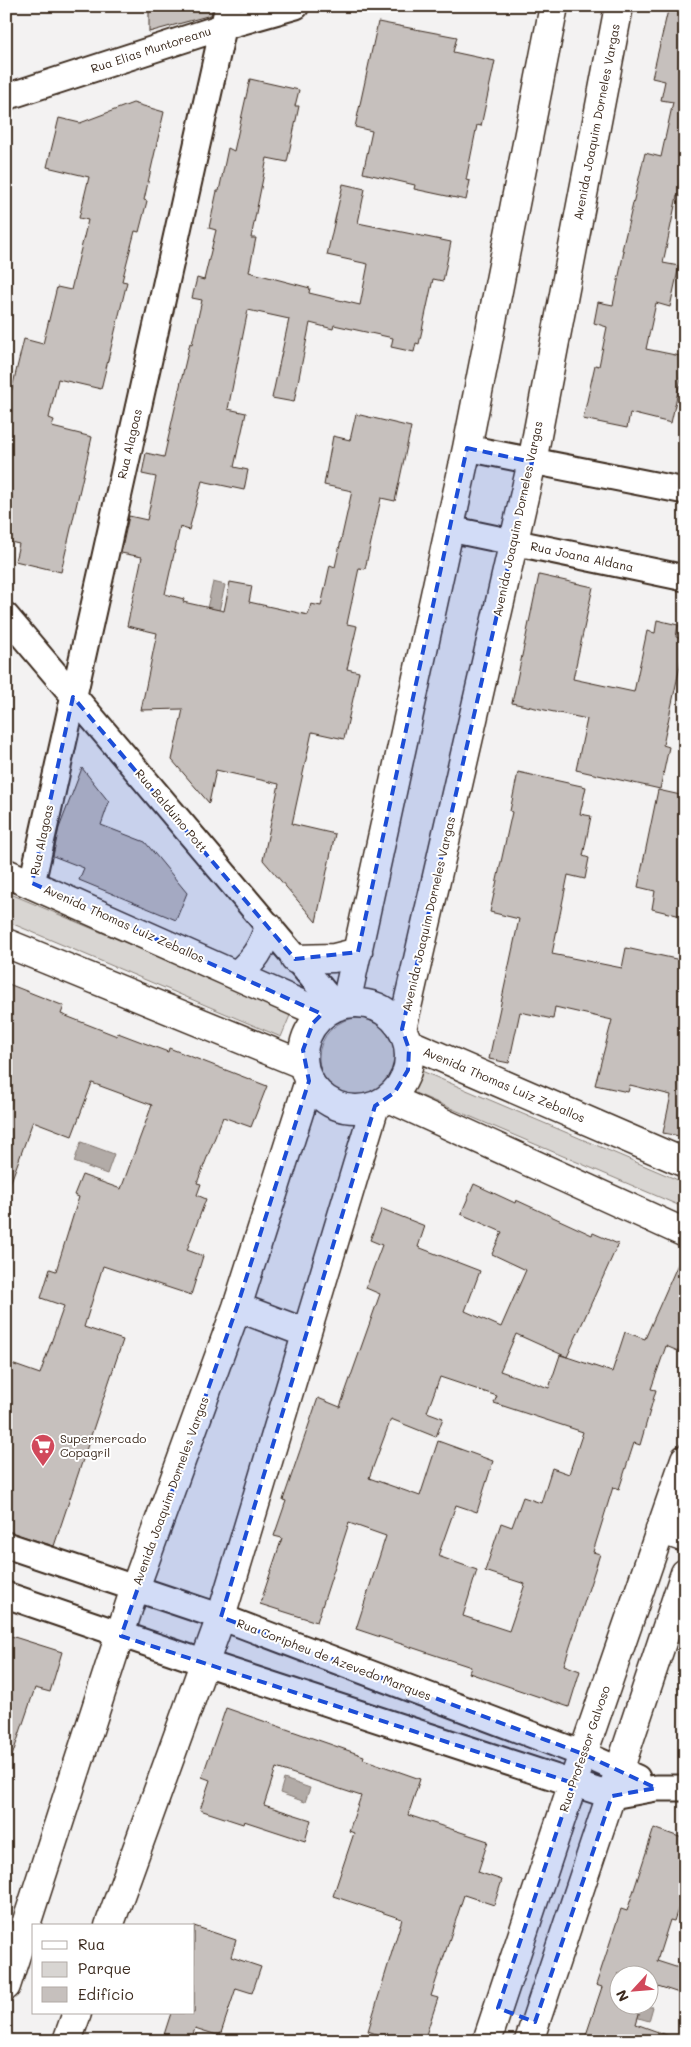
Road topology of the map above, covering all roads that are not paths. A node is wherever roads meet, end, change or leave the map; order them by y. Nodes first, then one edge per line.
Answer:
1 (296, 6) edge
2 (554, 6) edge
3 (619, 6) edge
4 (225, 17) edge
5 (6, 97) edge
6 (467, 448) junction
7 (532, 462) junction
8 (685, 492) edge
9 (450, 528) junction
10 (514, 542) junction
11 (685, 578) edge
12 (6, 616) edge
13 (74, 696) junction
14 (6, 873) edge
15 (32, 883) junction
16 (269, 927) junction
17 (6, 943) edge
18 (358, 952) junction
19 (296, 959) junction
20 (238, 975) junction
21 (335, 1008) junction
22 (405, 1036) junction
23 (306, 1073) junction
24 (382, 1102) junction
25 (685, 1163) edge
26 (685, 1233) edge
27 (237, 1307) junction
28 (306, 1333) junction
29 (685, 1459) edge
30 (673, 1534) edge
31 (6, 1545) edge
32 (685, 1573) edge
33 (135, 1588) junction
34 (6, 1595) edge
35 (221, 1617) junction
36 (121, 1636) junction
37 (204, 1663) junction
38 (583, 1754) junction
39 (620, 1770) junction
40 (573, 1783) junction
41 (656, 1788) junction
42 (685, 1788) edge
43 (612, 1796) junction
44 (110, 1924) edge
45 (6, 1986) edge
46 (498, 2008) junction
47 (77, 2014) edge
48 (532, 2031) edge
49 (67, 2041) edge
50 (487, 2041) edge

1 - 4 street, Rua Elias Muntoreanu
2 - 6 street, Avenida Joaquim Dorneles Vargas
3 - 7 street, Avenida Joaquim Dorneles Vargas
4 - 5 street, Rua Elias Muntoreanu
4 - 13 street, Rua Alagoas
6 - 7 street
6 - 9 street, Avenida Joaquim Dorneles Vargas
7 - 8 street
7 - 10 street, Avenida Joaquim Dorneles Vargas
9 - 10 street, Rua Joana Aldana
9 - 18 street, Avenida Joaquim Dorneles Vargas
10 - 11 street, Rua Joana Aldana
10 - 22 street, Avenida Joaquim Dorneles Vargas
12 - 13 street, Rua Balduino Pott
13 - 15 street, Rua Alagoas
13 - 16 street, Rua Balduino Pott
14 - 15 street, Avenida Thomas Luiz Zeballos
15 - 20 street, Avenida Thomas Luiz Zeballos
16 - 19 street, Rua Balduino Pott
16 - 20 street
17 - 23 street
18 - 19 street
18 - 21 street, Avenida Joaquim Dorneles Vargas
19 - 21 street, Rua Balduino Pott
20 - 21 street, Avenida Thomas Luiz Zeballos
21 - 22 street, Avenida Thomas Luiz Zeballos
21 - 23 street, Avenida Joaquim Dorneles Vargas
22 - 24 street, Avenida Joaquim Dorneles Vargas
22 - 25 street, Avenida Thomas Luiz Zeballos
23 - 24 street
23 - 27 street, Avenida Joaquim Dorneles Vargas
24 - 26 street
24 - 28 street, Avenida Joaquim Dorneles Vargas
27 - 28 street
27 - 33 street, Avenida Joaquim Dorneles Vargas
28 - 35 street, Avenida Joaquim Dorneles Vargas
29 - 30 street, Rua Professor Galvoso
30 - 38 street, Rua Professor Galvoso
31 - 33 street, Rua Coripheu de Azevedo Marques
32 - 39 street
33 - 35 street, Rua Coripheu de Azevedo Marques
33 - 36 street, Avenida Joaquim Dorneles Vargas
34 - 36 street, Rua Coripheu de Azevedo Marques
35 - 37 street, Avenida Joaquim Dorneles Vargas
35 - 38 street, Rua Coripheu de Azevedo Marques
36 - 37 street, Rua Coripheu de Azevedo Marques
36 - 45 street, Avenida Joaquim Dorneles Vargas
37 - 40 street, Rua Coripheu de Azevedo Marques
37 - 44 street, Avenida Joaquim Dorneles Vargas
38 - 39 street, Rua Coripheu de Azevedo Marques
38 - 40 street, Rua Professor Galvoso
39 - 41 street, Rua Coripheu de Azevedo Marques
39 - 43 street
40 - 43 street, Rua Coripheu de Azevedo Marques
40 - 46 street, Rua Professor Galvoso
41 - 42 street, Rua Coripheu de Azevedo Marques
41 - 43 street, Rua Coripheu de Azevedo Marques
43 - 48 street
46 - 48 street
46 - 50 street, Rua Professor Galvoso
47 - 49 street

